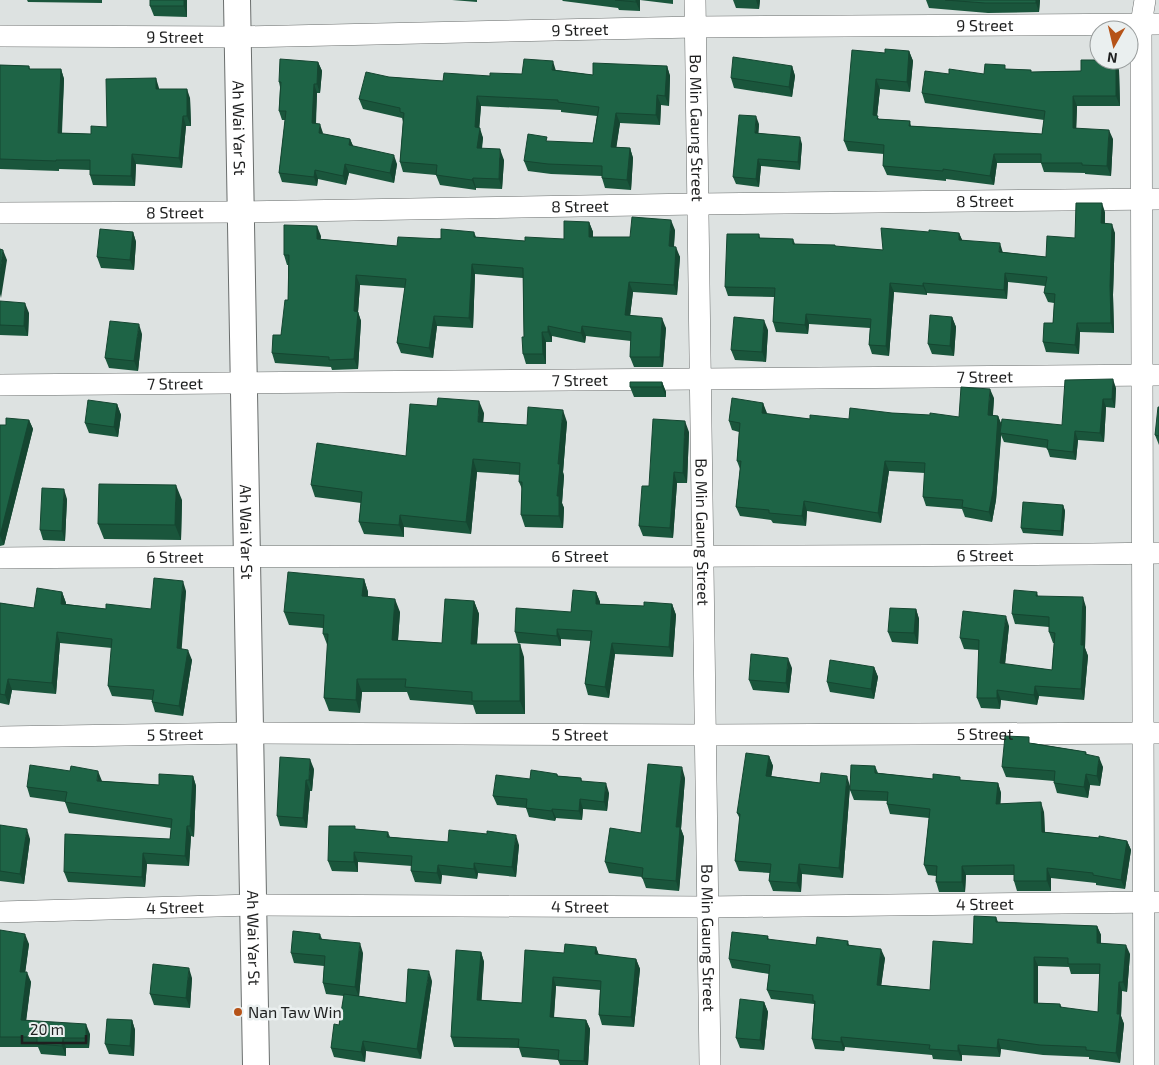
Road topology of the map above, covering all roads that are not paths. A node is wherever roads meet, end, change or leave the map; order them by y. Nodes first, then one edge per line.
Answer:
1 (237, 0) edge
2 (695, 0) edge
3 (1145, 0) edge
4 (1150, 24) edge
5 (695, 28) junction
6 (0, 36) edge
7 (237, 37) junction
8 (1150, 199) edge
9 (697, 204) junction
10 (241, 212) junction
11 (0, 213) edge
12 (1151, 375) edge
13 (700, 379) junction
14 (244, 383) junction
15 (0, 385) edge
16 (1151, 553) edge
17 (247, 556) junction
18 (702, 556) junction
19 (0, 558) edge
20 (250, 733) junction
21 (1151, 733) edge
22 (705, 736) junction
23 (0, 737) edge
24 (1152, 902) edge
25 (253, 905) junction
26 (707, 907) junction
27 (0, 912) edge
28 (256, 1065) edge
29 (710, 1065) edge
30 (1144, 1065) edge

1 - 7 street, Ah Wai Yar St
2 - 5 street, Bo Min Gaung Street
3 - 4 street
4 - 5 street, 9 Street
4 - 8 street
5 - 7 street, 9 Street
5 - 9 street, Bo Min Gaung Street
6 - 7 street, 9 Street
7 - 10 street, Ah Wai Yar St
8 - 9 street, 8 Street
8 - 12 street
9 - 10 street, 8 Street
9 - 13 street, Bo Min Gaung Street
10 - 11 street, 8 Street
10 - 14 street, Ah Wai Yar St
12 - 13 street, 7 Street
12 - 16 street
13 - 14 street, 7 Street
13 - 18 street, Bo Min Gaung Street
14 - 15 street, 7 Street
14 - 17 street, Ah Wai Yar St
16 - 18 street, 6 Street
16 - 21 street
17 - 18 street, 6 Street
17 - 19 street, 6 Street
17 - 20 street, Ah Wai Yar St
18 - 22 street, Bo Min Gaung Street
20 - 22 street, 5 Street
20 - 23 street, 5 Street
20 - 25 street, Ah Wai Yar St
21 - 22 street, 5 Street
21 - 24 street
22 - 26 street, Bo Min Gaung Street
24 - 26 street, 4 Street
24 - 30 street
25 - 26 street, 4 Street
25 - 27 street, 4 Street
25 - 28 street, Ah Wai Yar St
26 - 29 street, Bo Min Gaung Street

